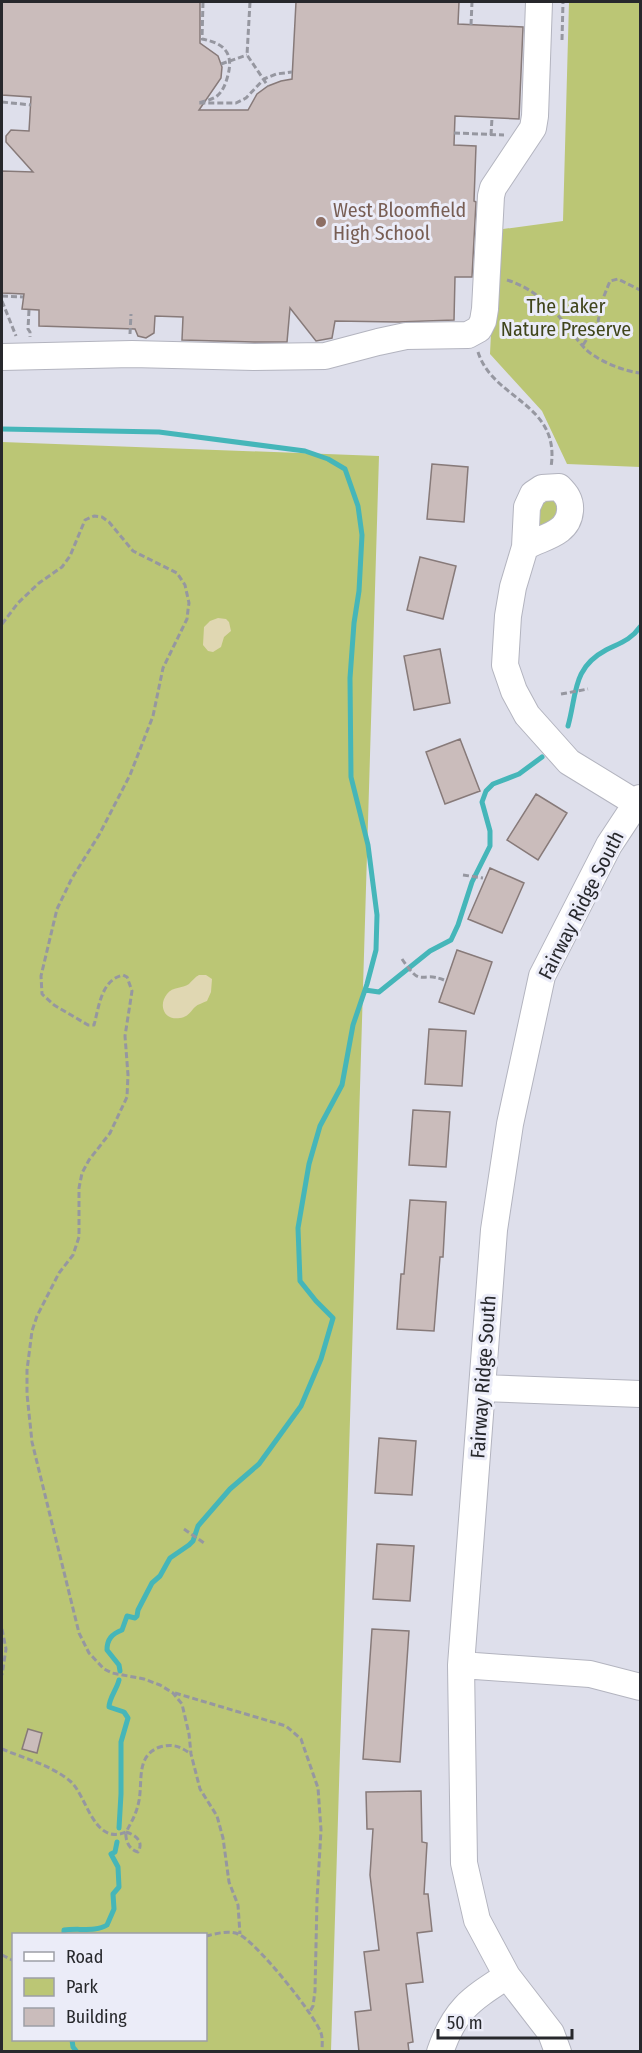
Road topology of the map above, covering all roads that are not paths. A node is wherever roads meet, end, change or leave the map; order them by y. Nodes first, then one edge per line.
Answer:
1 (539, 2) edge
2 (9, 357) edge
3 (525, 547) junction
4 (638, 800) edge
5 (483, 1388) junction
6 (640, 1394) edge
7 (461, 1665) junction
8 (640, 1687) edge
9 (507, 1976) junction
10 (440, 2052) edge
11 (558, 2052) edge

1 - 2 street
3 - 3 street
3 - 4 street
4 - 5 street, Fairway Ridge South
5 - 6 street
5 - 7 street, Fairway Ridge South
7 - 8 street
7 - 9 street, Fairway Ridge South
9 - 10 street
9 - 11 street, Fairway Ridge South

